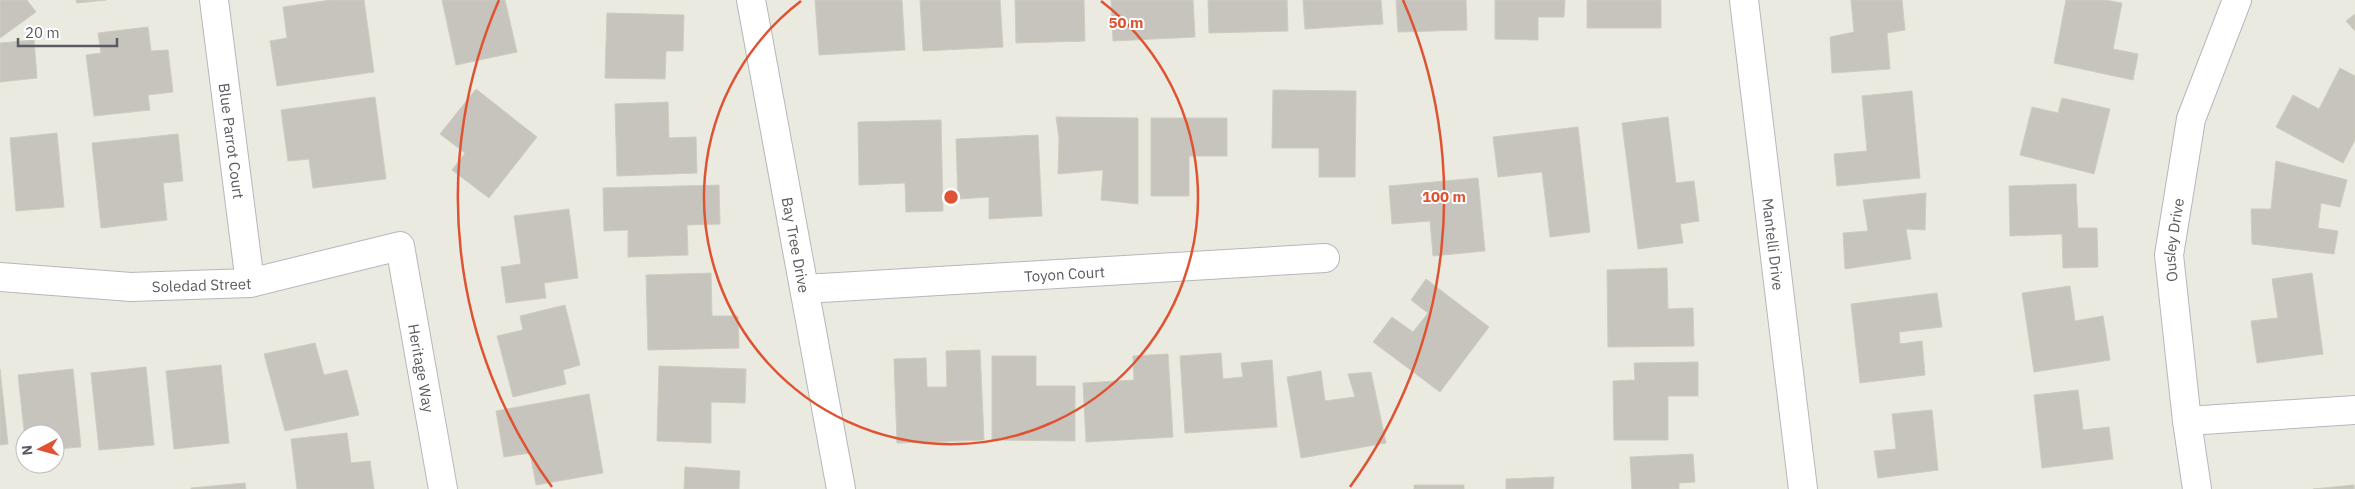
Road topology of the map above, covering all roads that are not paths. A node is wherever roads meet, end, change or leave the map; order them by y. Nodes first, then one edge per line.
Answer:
1 (214, 0) edge
2 (751, 0) edge
3 (1744, 0) edge
4 (2235, 1) edge
5 (400, 246) joint
6 (1325, 258) dead end
7 (0, 277) edge
8 (250, 283) junction
9 (805, 289) junction
10 (2355, 410) edge
11 (2186, 421) junction
12 (443, 489) edge
13 (841, 489) edge
14 (1802, 489) edge
15 (2197, 489) edge

1 - 8 street, Blue Parrot Court
2 - 9 street, Bay Tree Drive
3 - 14 street, Mantelli Drive
4 - 11 street, Ousley Drive
5 - 8 street, Soledad Street
5 - 12 street, Heritage Way
6 - 9 street, Toyon Court
7 - 8 street, Soledad Street
9 - 13 street, Bay Tree Drive
10 - 11 street
11 - 15 street, Ousley Drive

